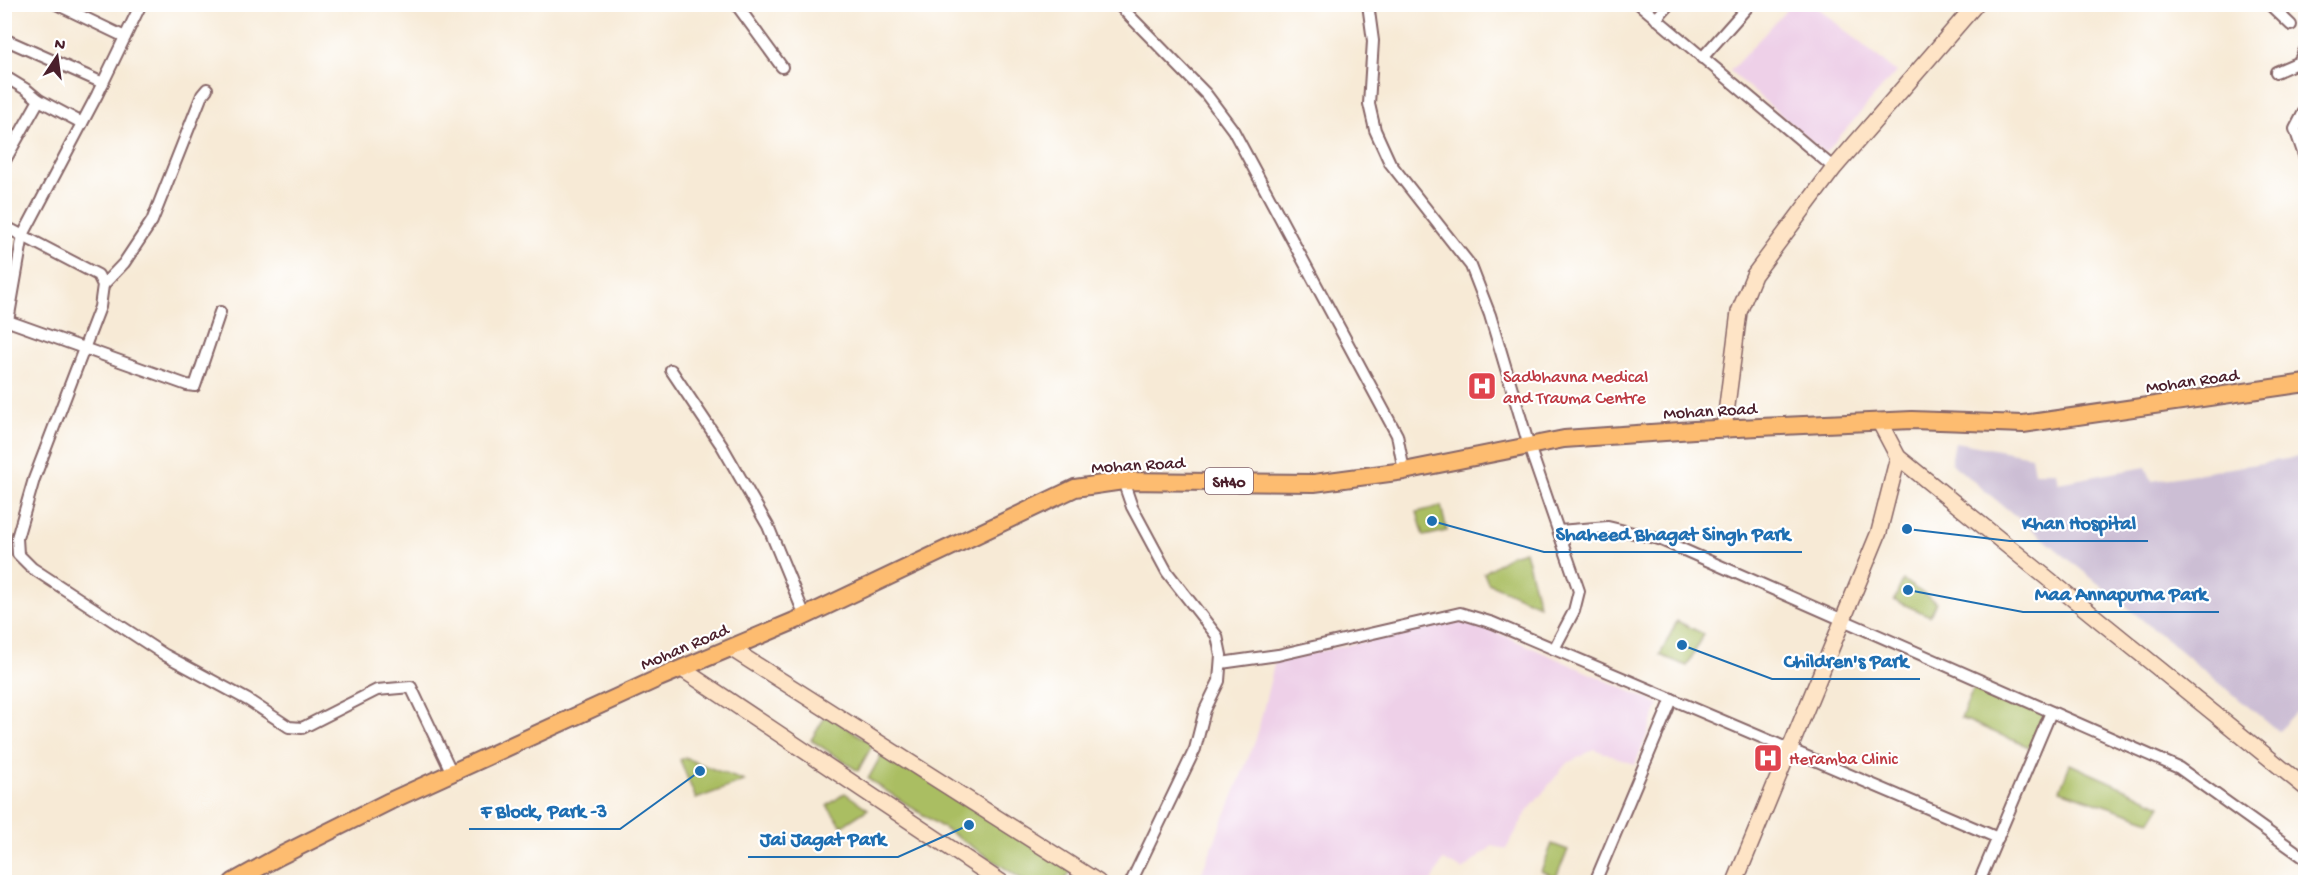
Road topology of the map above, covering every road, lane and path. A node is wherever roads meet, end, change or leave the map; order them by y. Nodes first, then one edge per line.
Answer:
1 (56, 4) edge
2 (141, 4) edge
3 (736, 4) edge
4 (1118, 4) edge
5 (1368, 4) edge
6 (1639, 4) edge
7 (1669, 4) edge
8 (1750, 4) edge
9 (1976, 4) edge
10 (2269, 4) edge
11 (1656, 19) junction
12 (2291, 25) dead end
13 (125, 36) junction
14 (4, 39) edge
15 (2306, 48) edge
16 (1702, 58) junction
17 (2299, 62) junction
18 (782, 67) dead end
19 (2276, 72) dead end
20 (2306, 75) edge
21 (4, 76) edge
22 (103, 83) junction
23 (207, 89) dead end
24 (39, 100) junction
25 (2306, 108) edge
26 (82, 123) junction
27 (4, 162) edge
28 (2306, 162) edge
29 (1834, 168) junction
30 (4, 226) edge
31 (22, 235) junction
32 (103, 285) junction
33 (220, 312) dead end
34 (84, 348) junction
35 (671, 370) dead end
36 (2306, 383) edge
37 (1880, 421) junction
38 (1724, 429) junction
39 (1529, 446) junction
40 (1898, 457) junction
41 (1404, 471) junction
42 (1123, 481) junction
43 (1559, 531) junction
44 (805, 616) junction
45 (1842, 621) junction
46 (730, 648) junction
47 (1554, 649) junction
48 (1221, 663) junction
49 (681, 669) junction
50 (1672, 699) junction
51 (2052, 712) junction
52 (1789, 749) junction
53 (452, 772) junction
54 (2306, 788) edge
55 (1998, 838) junction
56 (2306, 859) edge
57 (254, 877) edge
58 (233, 882) edge
59 (1001, 882) edge
60 (1098, 882) edge
61 (1131, 882) edge
62 (1595, 882) edge
63 (1735, 882) edge
64 (1979, 882) edge

1 - 13 street
2 - 13 street
3 - 18 street
4 - 41 street
5 - 39 street
6 - 11 street
7 - 11 street
8 - 16 street
9 - 29 street
10 - 12 street
11 - 16 street
13 - 22 street
14 - 22 street
15 - 17 street
16 - 29 street
17 - 19 street
17 - 20 street
21 - 24 street
22 - 26 street
23 - 32 street
24 - 26 street
24 - 27 street
25 - 28 street
26 - 31 street
29 - 38 street
30 - 31 street
31 - 32 street
31 - 34 street
32 - 34 street
33 - 34 street
34 - 53 street
35 - 44 street
36 - 37 main road, Mohan Road / SH40
37 - 38 main road, Mohan Road / SH40
37 - 40 street
38 - 39 main road, Mohan Road / SH40
39 - 41 main road, Mohan Road / SH40
39 - 43 street
40 - 45 street
40 - 54 street
41 - 42 main road, Mohan Road / SH40
42 - 44 main road, Mohan Road / SH40
42 - 48 street
43 - 45 street
43 - 47 street
44 - 46 main road, Mohan Road / SH40
45 - 51 street
45 - 52 street
46 - 49 main road, Mohan Road / SH40
46 - 60 street
47 - 48 street
47 - 50 street
48 - 61 street
49 - 53 main road, Mohan Road / SH40
49 - 59 street
50 - 52 street
50 - 62 street
51 - 55 street
51 - 56 street
52 - 55 street
52 - 63 street
53 - 57 main road, Mohan Road / SH40
55 - 64 street
57 - 58 main road, Mohan Road / SH40

